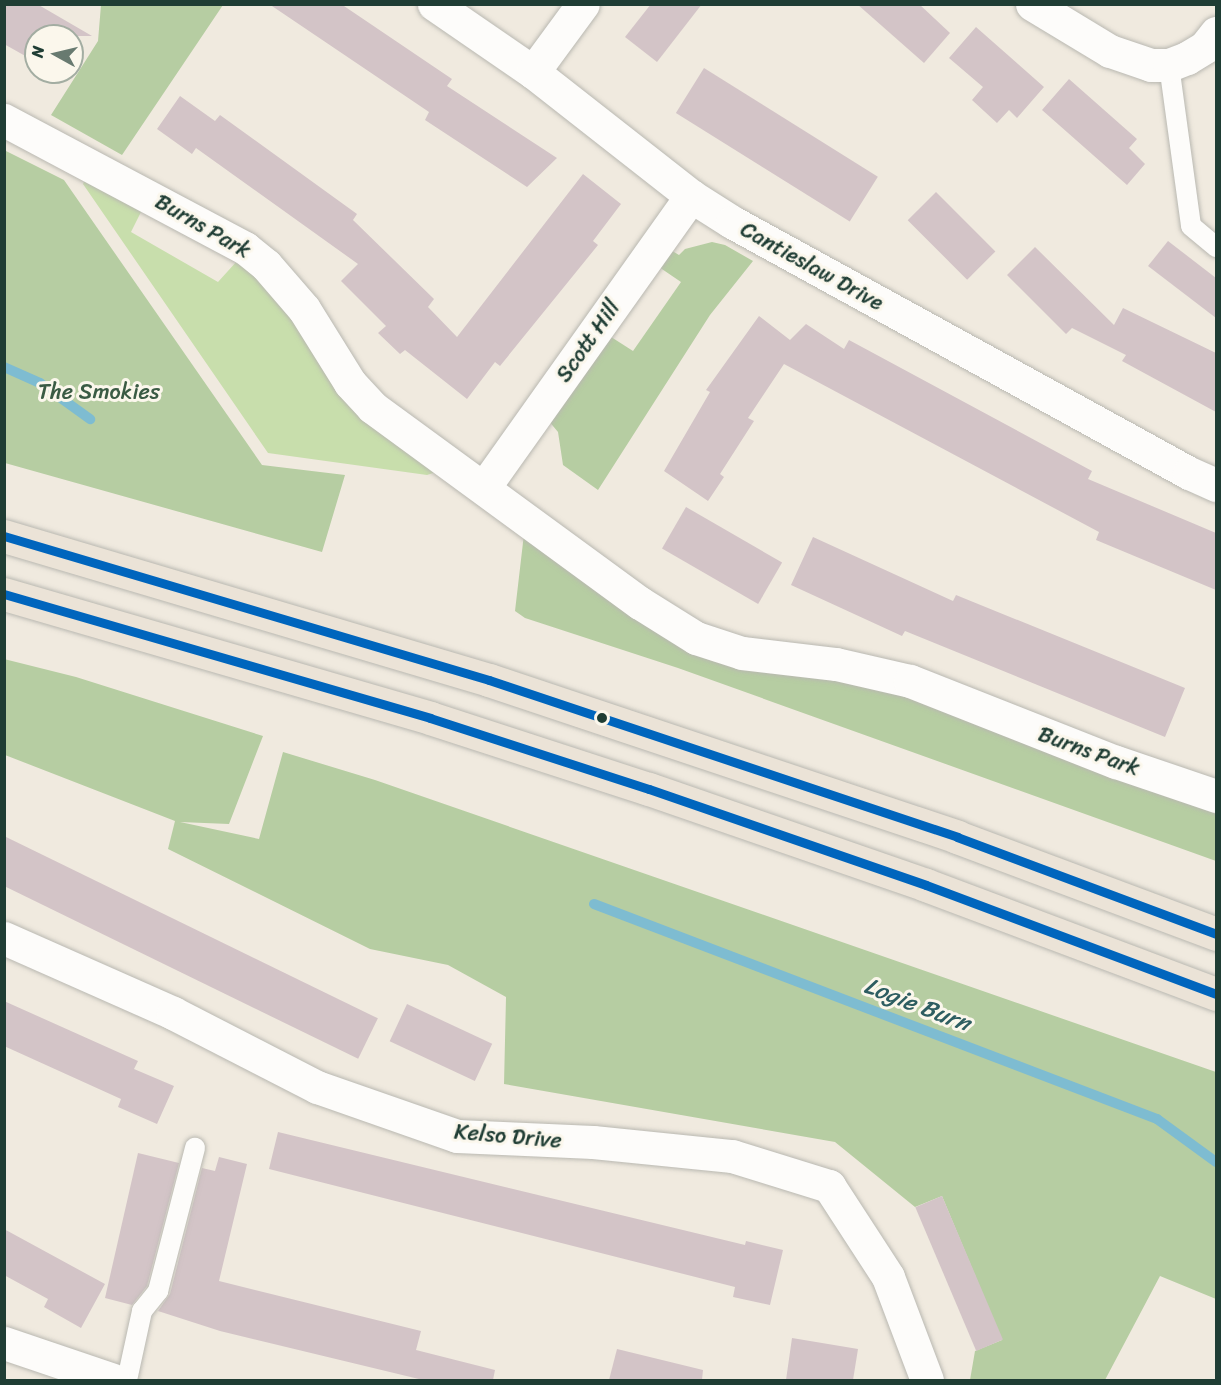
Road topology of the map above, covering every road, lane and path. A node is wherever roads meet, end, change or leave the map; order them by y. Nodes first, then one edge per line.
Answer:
1 (434, 4) edge
2 (583, 4) edge
3 (1032, 4) edge
4 (1216, 33) edge
5 (1169, 65) junction
6 (533, 72) junction
7 (4, 120) edge
8 (691, 196) junction
9 (1216, 247) edge
10 (1216, 485) edge
11 (485, 486) junction
12 (4, 536) edge
13 (4, 594) edge
14 (1216, 796) edge
15 (1216, 933) edge
16 (4, 938) edge
17 (1216, 994) edge
18 (195, 1148) dead end
19 (8, 1353) edge
20 (113, 1380) edge
21 (127, 1380) edge
22 (927, 1380) edge

1 - 6 street, Cantieslaw Drive
2 - 6 street
3 - 5 street
4 - 5 street
5 - 9 lane
6 - 8 street, Cantieslaw Drive
7 - 11 street, Burns Park
8 - 10 street, Cantieslaw Drive
8 - 11 street, Scott Hill
11 - 14 street, Burns Park
12 - 15 highway
13 - 17 highway
16 - 22 street, Kelso Drive
18 - 21 lane
19 - 20 street

